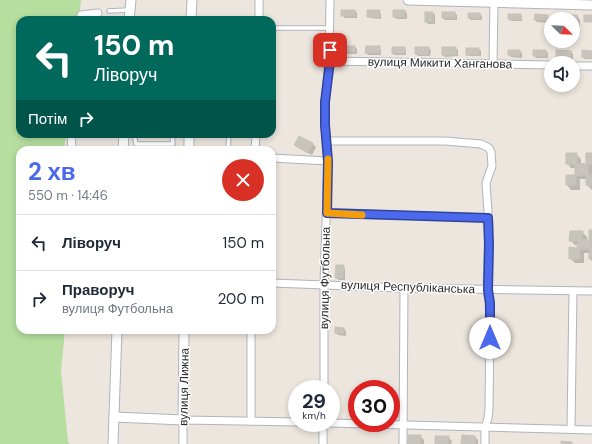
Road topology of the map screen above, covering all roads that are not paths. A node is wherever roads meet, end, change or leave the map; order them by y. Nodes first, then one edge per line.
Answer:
1 (131, 0) edge
2 (192, 0) edge
3 (259, 0) edge
4 (330, 0) edge
5 (408, 0) edge
6 (494, 1) edge
7 (580, 2) edge
8 (592, 5) edge
9 (109, 11) dead end
10 (98, 13) dead end
11 (130, 14) edge
12 (81, 16) edge
13 (191, 16) edge
14 (259, 16) edge
15 (276, 28) edge
16 (330, 28) junction
17 (330, 61) junction
18 (493, 64) junction
19 (544, 65) edge
20 (580, 66) edge
21 (592, 66) edge
22 (135, 138) edge
23 (172, 138) edge
24 (327, 141) junction
25 (276, 158) edge
26 (328, 161) junction
27 (327, 213) junction
28 (488, 218) junction
29 (276, 283) edge
30 (324, 284) junction
31 (404, 288) junction
32 (488, 290) junction
33 (573, 291) junction
34 (592, 291) edge
35 (117, 334) edge
36 (184, 334) edge
37 (251, 334) edge
38 (324, 380) edge
39 (114, 416) junction
40 (183, 420) junction
41 (251, 421) junction
42 (288, 422) edge
43 (340, 423) edge
44 (404, 425) junction
45 (485, 428) junction
46 (571, 430) junction
47 (592, 430) edge
48 (323, 432) edge
49 (113, 444) edge
50 (183, 444) edge
51 (323, 444) edge
52 (403, 444) edge
53 (485, 444) edge

1 - 11 street
2 - 13 street
3 - 14 street
4 - 16 street, вулиця Футбольна
5 - 6 street
6 - 7 street
6 - 18 street
7 - 8 street
9 - 11 lane
10 - 12 street
15 - 16 lane
16 - 17 street, вулиця Футбольна
17 - 18 street, вулиця Микити Ханганова
17 - 24 street, вулиця Футбольна
18 - 19 street, вулиця Микити Ханганова
20 - 21 street
22 - 23 lane
24 - 26 street, вулиця Футбольна
24 - 28 street
25 - 26 street
26 - 27 street, вулиця Футбольна
27 - 28 street
27 - 30 street, вулиця Футбольна
28 - 32 street
29 - 30 street, вулиця Республіканська
30 - 31 street, вулиця Республіканська
30 - 38 street, вулиця Футбольна
31 - 32 street, вулиця Республіканська
31 - 44 street
32 - 33 street, вулиця Республіканська
32 - 45 street
33 - 34 street, вулиця Республіканська
33 - 46 street
35 - 39 street
36 - 40 street, вулиця Лижна
37 - 41 street
39 - 40 street
39 - 49 street
40 - 41 street
40 - 50 street, вулиця Лижна
41 - 42 street
43 - 44 street
44 - 45 street
44 - 52 street
45 - 46 street
45 - 53 street
46 - 47 street
48 - 51 street

